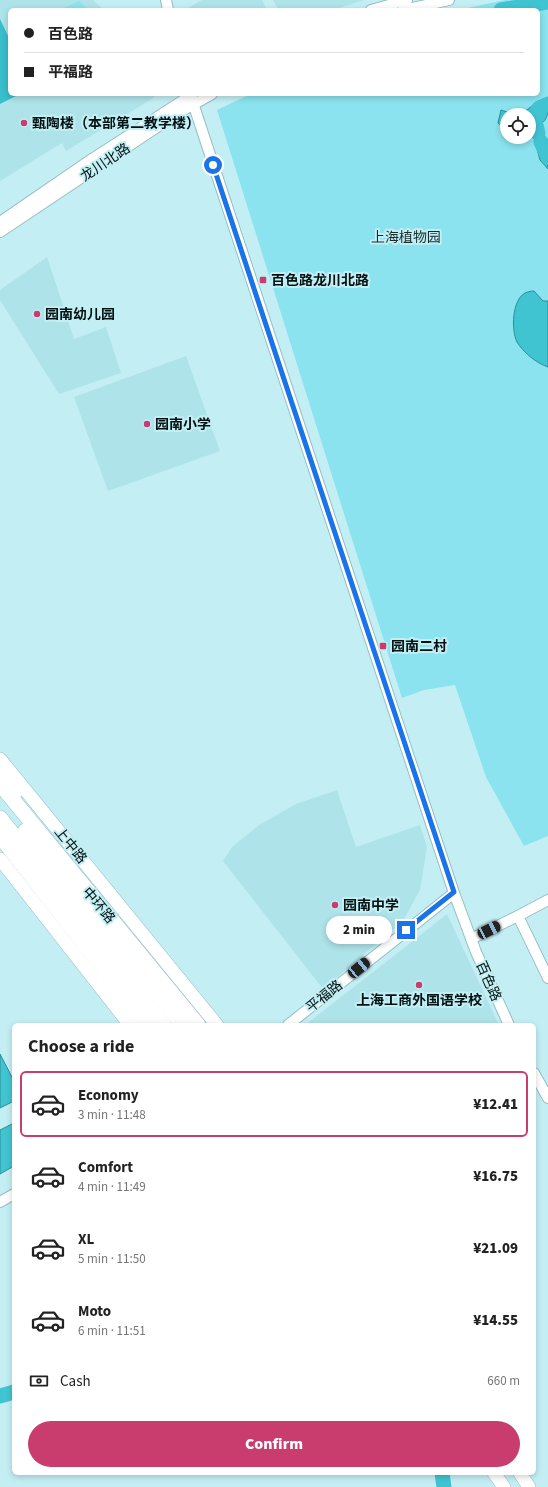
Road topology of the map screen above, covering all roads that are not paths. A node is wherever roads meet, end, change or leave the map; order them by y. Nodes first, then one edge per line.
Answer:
1 (407, 0) edge
2 (449, 0) edge
3 (378, 8) edge
4 (412, 8) edge
5 (192, 97) edge
6 (0, 222) edge
7 (0, 232) edge
8 (0, 758) edge
9 (0, 768) edge
10 (0, 784) edge
11 (4, 799) edge
12 (0, 818) edge
13 (33, 824) junction
14 (0, 836) edge
15 (0, 850) edge
16 (0, 859) edge
17 (454, 892) junction
18 (548, 900) edge
19 (518, 916) junction
20 (471, 939) junction
21 (548, 978) edge
22 (129, 1001) junction
23 (128, 1023) edge
24 (146, 1023) edge
25 (162, 1023) edge
26 (182, 1023) edge
27 (196, 1023) edge
28 (215, 1023) edge
29 (290, 1023) edge
30 (508, 1023) edge
31 (536, 1076) edge
32 (546, 1091) edge
33 (12, 1195) edge
34 (0, 1202) edge

1 - 3 street
2 - 4 street
5 - 6 street, 龙川北路
5 - 7 street, 龙川北路
5 - 17 street, 百色路
8 - 28 main road, 上中路
9 - 13 highway
10 - 11 highway, 中环路
11 - 13 highway, 中环路
11 - 26 highway, 中环路
12 - 25 highway, 中环路
13 - 27 highway, 中环路
14 - 22 highway
15 - 22 highway
16 - 23 main road
17 - 20 street, 百色路
17 - 29 street, 平福路
18 - 19 street
19 - 20 street
19 - 21 street
20 - 30 street, 百色路
22 - 24 highway
31 - 32 street
33 - 34 street

